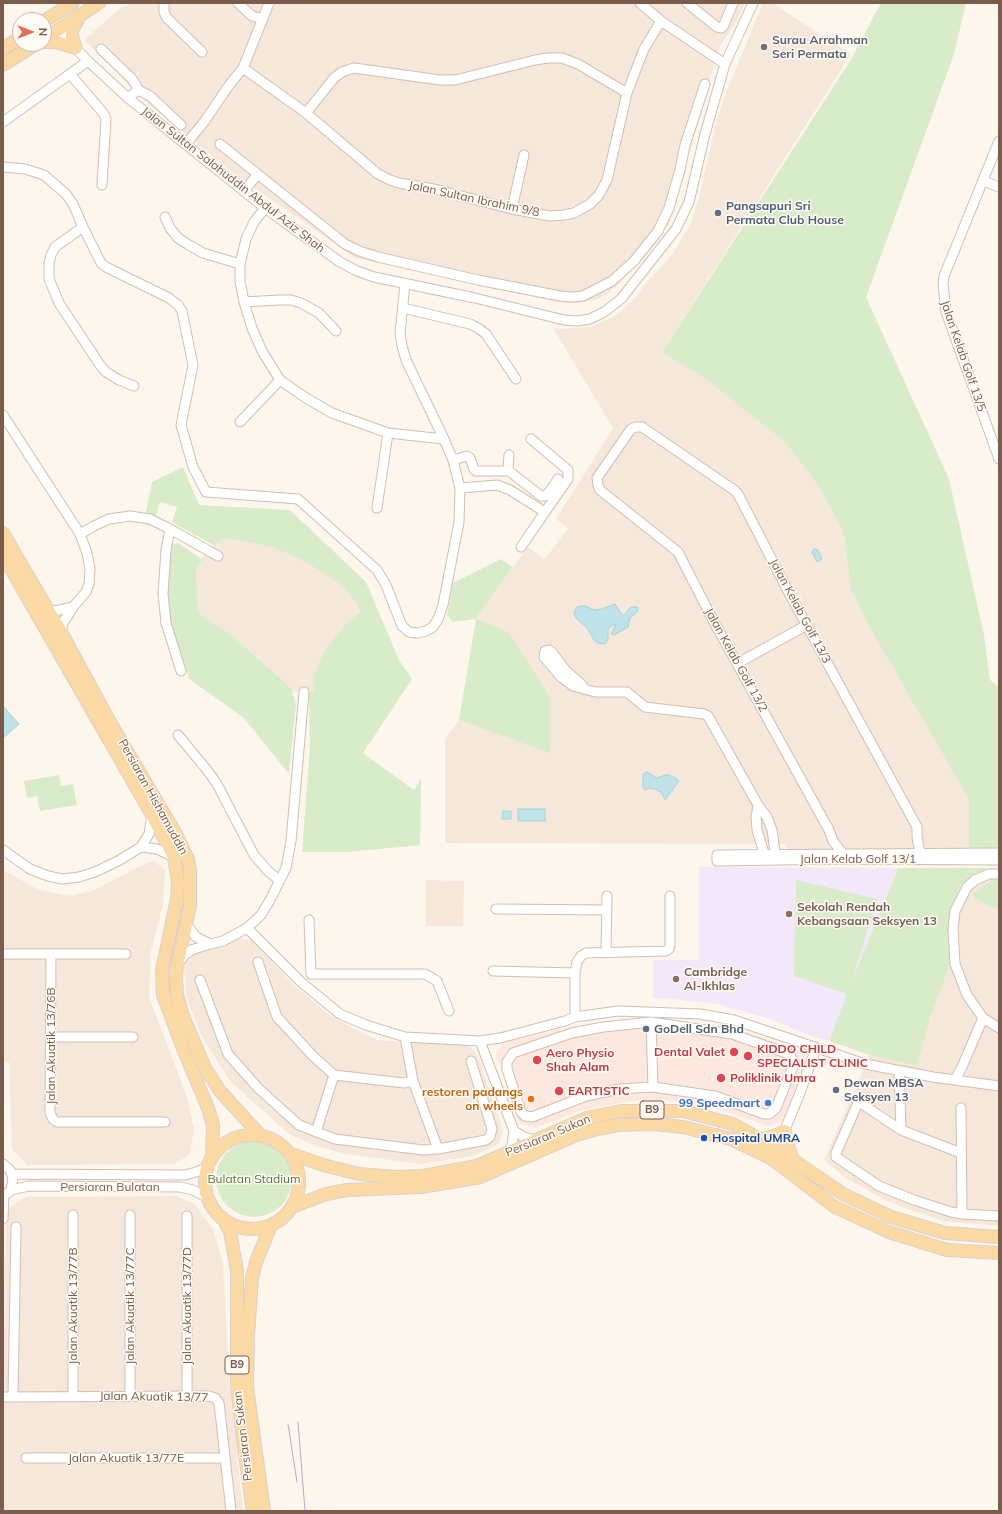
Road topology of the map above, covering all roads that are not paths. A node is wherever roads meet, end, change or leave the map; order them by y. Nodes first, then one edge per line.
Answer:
1 (73, 3) edge
2 (100, 3) edge
3 (164, 3) edge
4 (238, 3) edge
5 (269, 3) edge
6 (640, 3) edge
7 (687, 3) edge
8 (733, 3) edge
9 (753, 3) edge
10 (80, 16) junction
11 (52, 17) edge
12 (263, 19) junction
13 (661, 21) junction
14 (52, 27) edge
15 (58, 30) junction
16 (52, 34) edge
17 (52, 41) edge
18 (12, 43) edge
19 (76, 48) junction
20 (3, 49) edge
21 (101, 49) dead end
22 (23, 52) edge
23 (202, 52) dead end
24 (88, 61) junction
25 (726, 64) junction
26 (3, 65) edge
27 (243, 68) junction
28 (70, 74) junction
29 (705, 84) dead end
30 (138, 90) junction
31 (627, 93) junction
32 (128, 98) junction
33 (306, 113) junction
34 (3, 122) edge
35 (181, 125) dead end
36 (999, 141) edge
37 (186, 144) junction
38 (220, 144) dead end
39 (524, 155) dead end
40 (3, 167) edge
41 (257, 175) junction
42 (984, 181) junction
43 (102, 185) dead end
44 (999, 187) edge
45 (244, 191) junction
46 (265, 208) junction
47 (669, 208) junction
48 (512, 209) junction
49 (684, 216) junction
50 (165, 217) dead end
51 (83, 227) junction
52 (240, 264) junction
53 (478, 280) junction
54 (405, 284) junction
55 (475, 298) junction
56 (244, 302) junction
57 (403, 308) junction
58 (336, 331) dead end
59 (516, 379) dead end
60 (280, 380) junction
61 (134, 386) dead end
62 (3, 415) edge
63 (240, 422) dead end
64 (636, 427) joint
65 (388, 433) junction
66 (444, 439) junction
67 (531, 439) dead end
68 (996, 440) edge
69 (509, 455) dead end
70 (999, 459) edge
71 (453, 460) junction
72 (508, 471) junction
73 (558, 479) dead end
74 (460, 488) junction
75 (377, 508) dead end
76 (545, 512) junction
77 (170, 529) junction
78 (3, 533) edge
79 (80, 534) junction
80 (521, 547) dead end
81 (3, 555) edge
82 (218, 556) dead end
83 (73, 607) junction
84 (48, 611) junction
85 (807, 625) junction
86 (61, 632) junction
87 (738, 663) junction
88 (181, 671) dead end
89 (584, 688) junction
90 (304, 692) dead end
91 (178, 735) dead end
92 (758, 805) junction
93 (152, 815) junction
94 (141, 847) junction
95 (3, 850) edge
96 (999, 853) edge
97 (843, 856) junction
98 (921, 856) junction
99 (174, 857) junction
100 (766, 857) junction
101 (775, 857) junction
102 (999, 860) edge
103 (717, 861) dead end
104 (999, 874) edge
105 (279, 880) junction
106 (608, 896) dead end
107 (670, 896) dead end
108 (496, 909) dead end
109 (607, 910) junction
110 (309, 920) dead end
111 (187, 925) junction
112 (247, 928) junction
113 (210, 944) junction
114 (606, 952) junction
115 (3, 954) edge
116 (126, 954) dead end
117 (51, 955) junction
118 (258, 962) dead end
119 (177, 965) junction
120 (493, 971) dead end
121 (575, 973) junction
122 (311, 974) junction
123 (200, 980) dead end
124 (301, 982) junction
125 (449, 1011) dead end
126 (575, 1017) junction
127 (983, 1018) junction
128 (734, 1020) junction
129 (565, 1021) junction
130 (651, 1022) junction
131 (999, 1028) edge
132 (572, 1033) junction
133 (732, 1034) junction
134 (51, 1037) junction
135 (133, 1037) dead end
136 (405, 1037) junction
137 (480, 1041) junction
138 (816, 1048) junction
139 (470, 1061) dead end
140 (898, 1071) junction
141 (334, 1075) junction
142 (955, 1080) junction
143 (414, 1081) junction
144 (999, 1086) edge
145 (653, 1087) junction
146 (502, 1101) junction
147 (520, 1108) junction
148 (776, 1108) junction
149 (961, 1108) dead end
150 (792, 1113) junction
151 (165, 1122) dead end
152 (901, 1130) junction
153 (514, 1131) junction
154 (785, 1131) junction
155 (316, 1132) junction
156 (260, 1135) junction
157 (760, 1139) junction
158 (536, 1140) junction
159 (438, 1149) junction
160 (777, 1149) junction
161 (511, 1152) junction
162 (289, 1153) junction
163 (760, 1153) junction
164 (961, 1153) junction
165 (793, 1160) junction
166 (3, 1161) edge
167 (209, 1163) junction
168 (3, 1164) edge
169 (783, 1167) junction
170 (12, 1174) junction
171 (6, 1194) edge
172 (208, 1198) junction
173 (292, 1207) junction
174 (962, 1214) junction
175 (73, 1215) dead end
176 (130, 1215) dead end
177 (187, 1216) dead end
178 (999, 1216) edge
179 (3, 1219) edge
180 (224, 1220) junction
181 (271, 1225) junction
182 (16, 1227) dead end
183 (999, 1238) edge
184 (999, 1253) edge
185 (130, 1396) junction
186 (186, 1396) junction
187 (8, 1397) edge
188 (73, 1397) junction
189 (26, 1458) dead end
190 (225, 1458) junction
191 (231, 1511) edge
192 (253, 1511) edge
193 (264, 1511) edge

1 - 11 main road
2 - 10 main road
3 - 23 street
4 - 12 street
5 - 12 street
6 - 13 street
7 - 8 street
9 - 25 street, Jalan Sultan Salahuddin Abdul Aziz Shah
10 - 15 main road
10 - 19 main road
12 - 27 street
13 - 25 street
13 - 31 street, Jalan Sultan Ibrahim 9/8
14 - 15 main road
15 - 16 main road
15 - 19 street, Jalan Sultan Salahuddin Abdul Aziz Shah
17 - 19 main road
18 - 20 main road
19 - 24 street, Jalan Sultan Salahuddin Abdul Aziz Shah
21 - 30 street
22 - 26 main road
24 - 28 street
24 - 32 street, Jalan Sultan Salahuddin Abdul Aziz Shah
25 - 49 street, Jalan Sultan Salahuddin Abdul Aziz Shah
27 - 33 street, Jalan Sultan Ibrahim 9/8
27 - 37 street
28 - 34 street
28 - 43 street
29 - 47 street
30 - 32 street
30 - 35 street
31 - 33 street
31 - 48 street, Jalan Sultan Ibrahim 9/8
32 - 37 street, Jalan Sultan Salahuddin Abdul Aziz Shah
33 - 48 street, Jalan Sultan Ibrahim 9/8
36 - 42 street, Jalan Kelab Golf 13/5
37 - 45 street, Jalan Sultan Salahuddin Abdul Aziz Shah
38 - 41 street
39 - 48 street
40 - 51 street
41 - 45 street
41 - 53 street
42 - 44 street
42 - 68 street, Jalan Kelab Golf 13/5
45 - 46 street, Jalan Sultan Salahuddin Abdul Aziz Shah
46 - 52 street
46 - 54 street, Jalan Sultan Salahuddin Abdul Aziz Shah
47 - 49 street
47 - 53 street
49 - 55 street, Jalan Sultan Salahuddin Abdul Aziz Shah
50 - 52 street
51 - 61 street
51 - 74 street
52 - 56 street
53 - 55 street
54 - 55 street, Jalan Sultan Salahuddin Abdul Aziz Shah
54 - 57 street
56 - 58 street
56 - 60 street
57 - 59 street
57 - 66 street
60 - 63 street
60 - 65 street
62 - 79 street
64 - 85 street, Jalan Kelab Golf 13/3
64 - 87 street, Jalan Kelab Golf 13/2
65 - 66 street
65 - 75 street
66 - 71 street
67 - 76 street
68 - 70 street, Jalan Kelab Golf 13/5
69 - 72 street
71 - 72 street
71 - 74 street
72 - 73 street
74 - 76 street
76 - 80 street
77 - 79 street
77 - 82 street
77 - 88 street
78 - 84 main road, Persiaran Hishamuddin
79 - 83 street
81 - 93 main road, Persiaran Hishamuddin
83 - 84 street
83 - 86 street
84 - 86 main road, Persiaran Hishamuddin
85 - 87 street
85 - 98 street, Jalan Kelab Golf 13/3
86 - 111 main road, Persiaran Hishamuddin
87 - 97 street, Jalan Kelab Golf 13/2
89 - 89 street
89 - 92 street
90 - 105 street
91 - 105 street
92 - 100 street
92 - 101 street
93 - 94 street
93 - 99 main road, Persiaran Hishamuddin
94 - 95 street
94 - 99 street
96 - 98 street
97 - 98 street, Jalan Kelab Golf 13/1
97 - 101 street, Jalan Kelab Golf 13/1
98 - 102 street, Jalan Kelab Golf 13/1
99 - 167 main road, Persiaran Hishamuddin
100 - 101 street, Jalan Kelab Golf 13/1
100 - 103 street, Jalan Kelab Golf 13/1
104 - 127 street
105 - 112 street
106 - 109 street
107 - 114 street
108 - 109 street
109 - 114 street
110 - 122 street
111 - 113 street
111 - 119 main road, Persiaran Hishamuddin
112 - 113 street
112 - 124 street
113 - 119 street
114 - 121 street
115 - 117 street
116 - 117 street
117 - 134 street, Jalan Akuatik 13/76B
118 - 141 street
119 - 156 main road, Persiaran Hishamuddin
120 - 121 street
121 - 126 street
122 - 124 street
122 - 125 street
123 - 155 street
124 - 136 street
126 - 128 street
126 - 129 street
127 - 131 street
127 - 142 street
128 - 133 street
128 - 138 street
129 - 132 street
129 - 137 street
130 - 132 street
130 - 133 street
130 - 145 street
132 - 147 street
133 - 148 street
134 - 135 street
134 - 151 street, Jalan Akuatik 13/76B
136 - 137 street
136 - 143 street
137 - 146 street
138 - 140 street
138 - 150 street
139 - 159 street
140 - 142 street
140 - 152 street
141 - 143 street
141 - 155 street
142 - 144 street
143 - 159 street
145 - 147 street
145 - 148 street
146 - 147 street
146 - 153 street
148 - 150 street
149 - 164 street
150 - 154 street
152 - 164 street
152 - 174 street
153 - 158 street
153 - 161 street
154 - 157 main road
154 - 160 street
154 - 165 main road
155 - 159 street
156 - 162 main road, B9
156 - 167 main road, B9
157 - 158 main road, Persiaran Sukan / B9
157 - 160 main road, Persiaran Sukan / B9
158 - 161 main road, Persiaran Sukan / B9
160 - 163 main road
160 - 165 main road, Persiaran Sukan / B9
160 - 169 main road
161 - 162 main road, Persiaran Sukan / B9
162 - 173 main road, B9
163 - 169 main road, Persiaran Sukan / B9
163 - 173 main road, Persiaran Sukan / B9
164 - 174 street
165 - 183 main road, Persiaran Sukan / B9
166 - 168 street
167 - 170 street, Persiaran Bulatan
167 - 172 main road, B9
168 - 170 street
169 - 184 main road, Persiaran Sukan / B9
170 - 171 street
171 - 172 street, Persiaran Bulatan
171 - 179 street
172 - 180 main road, B9
173 - 181 main road, B9
174 - 178 street
175 - 188 street, Jalan Akuatik 13/77B
176 - 185 street, Jalan Akuatik 13/77C
177 - 186 street, Jalan Akuatik 13/77D
180 - 181 main road, B9
180 - 192 main road, Persiaran Sukan / B9
181 - 193 main road, Persiaran Sukan / B9
182 - 187 street
185 - 186 street, Jalan Akuatik 13/77
185 - 188 street, Jalan Akuatik 13/77
186 - 190 street, Jalan Akuatik 13/77
187 - 188 street, Jalan Akuatik 13/77
189 - 190 street, Jalan Akuatik 13/77E
190 - 191 street, Jalan Akuatik 13/77

